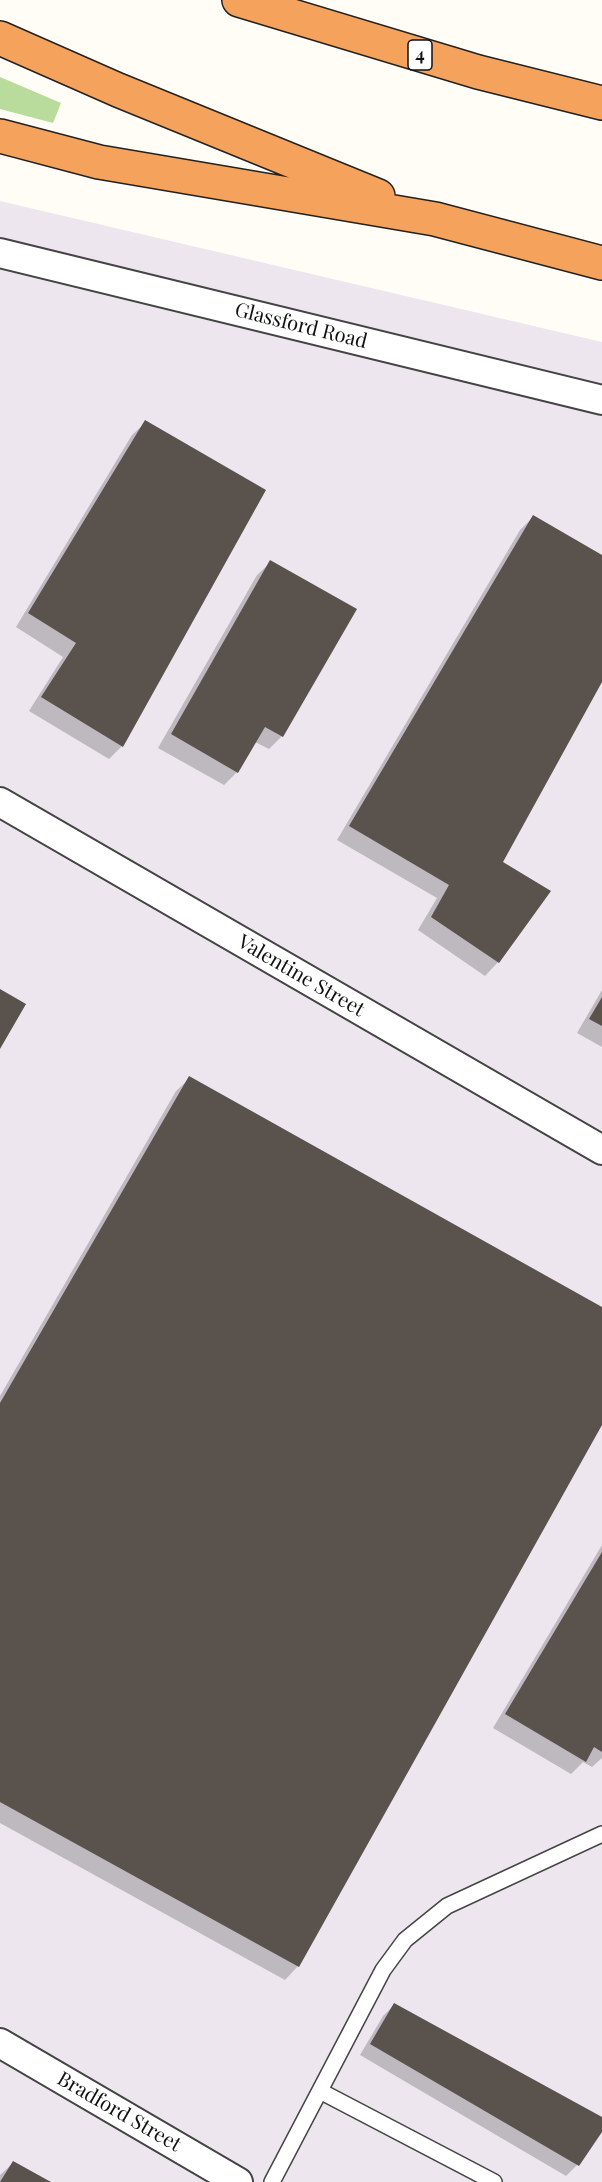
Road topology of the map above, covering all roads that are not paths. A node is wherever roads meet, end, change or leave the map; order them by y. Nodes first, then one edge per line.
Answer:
1 (239, 0) edge
2 (0, 38) edge
3 (602, 103) edge
4 (0, 136) edge
5 (435, 219) junction
6 (0, 253) edge
7 (602, 263) edge
8 (602, 400) edge
9 (0, 802) edge
10 (602, 1150) edge
11 (602, 1834) edge
12 (0, 2043) edge
13 (320, 2091) junction
14 (238, 2182) edge
15 (272, 2182) edge
16 (494, 2182) edge

1 - 3 highway, 4
2 - 5 highway
4 - 5 highway
5 - 7 highway
6 - 8 street, Glassford Road
9 - 10 street, Valentine Street
11 - 13 lane
12 - 14 street, Bradford Street
13 - 15 lane
13 - 16 lane

